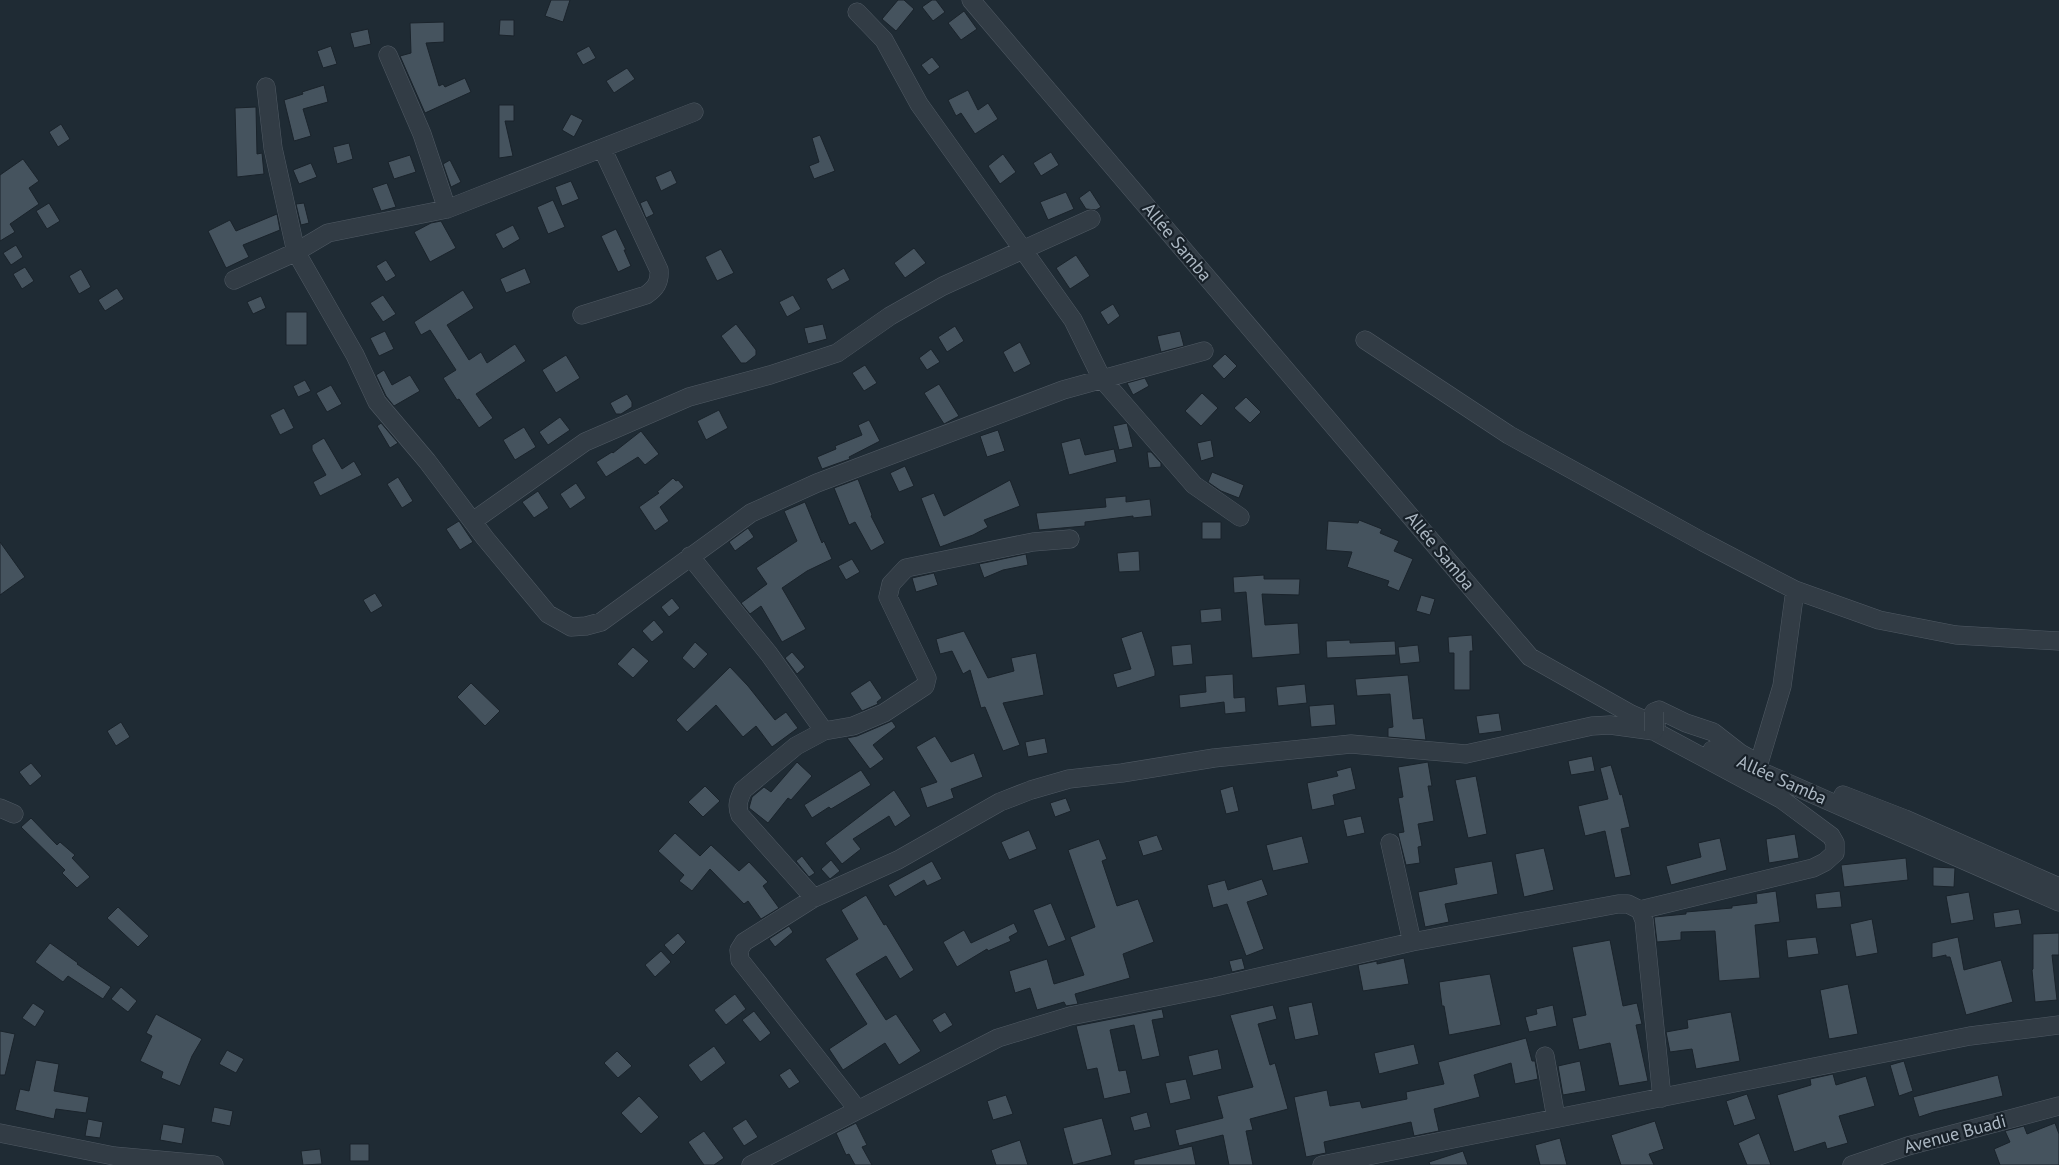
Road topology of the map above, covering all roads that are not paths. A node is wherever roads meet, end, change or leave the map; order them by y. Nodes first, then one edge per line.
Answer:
1 (971, 0) edge
2 (857, 12) dead end
3 (388, 55) dead end
4 (266, 87) dead end
5 (694, 112) dead end
6 (602, 148) junction
7 (447, 208) junction
8 (1092, 219) dead end
9 (1023, 250) junction
10 (296, 252) junction
11 (234, 280) dead end
12 (582, 315) dead end
13 (1365, 340) dead end
14 (1204, 351) dead end
15 (1102, 380) junction
16 (1240, 517) dead end
17 (473, 521) junction
18 (1070, 539) dead end
19 (690, 556) junction
20 (1795, 590) junction
21 (2059, 641) edge
22 (824, 731) junction
23 (1654, 731) junction
24 (1759, 762) junction
25 (1390, 843) dead end
26 (2059, 887) edge
27 (814, 898) junction
28 (2059, 902) edge
29 (1640, 910) junction
30 (1412, 942) junction
31 (2059, 1025) edge
32 (1545, 1056) dead end
33 (1662, 1098) junction
34 (2059, 1106) edge
35 (858, 1110) junction
36 (1556, 1118) junction
37 (0, 1133) edge
38 (214, 1165) edge
39 (751, 1165) edge
40 (1322, 1165) edge
41 (1852, 1165) edge

1 - 28 street, Allée Samba
2 - 9 street
3 - 7 street
4 - 10 street
5 - 6 street
6 - 7 street
6 - 12 street
7 - 10 street
8 - 9 street
9 - 15 street
9 - 17 street
10 - 11 street
10 - 17 street
13 - 20 street
14 - 15 street
15 - 16 street
15 - 19 street
17 - 19 street
18 - 22 street
19 - 22 street
20 - 21 street
20 - 24 street
22 - 27 street
23 - 24 street, bridge
23 - 27 street
23 - 29 street
24 - 26 street
25 - 30 street
27 - 35 street
29 - 30 street
29 - 33 street
30 - 35 street
31 - 33 street
32 - 36 street
33 - 36 street
34 - 41 street, Avenue Buadi
35 - 39 street
36 - 40 street
37 - 38 street

